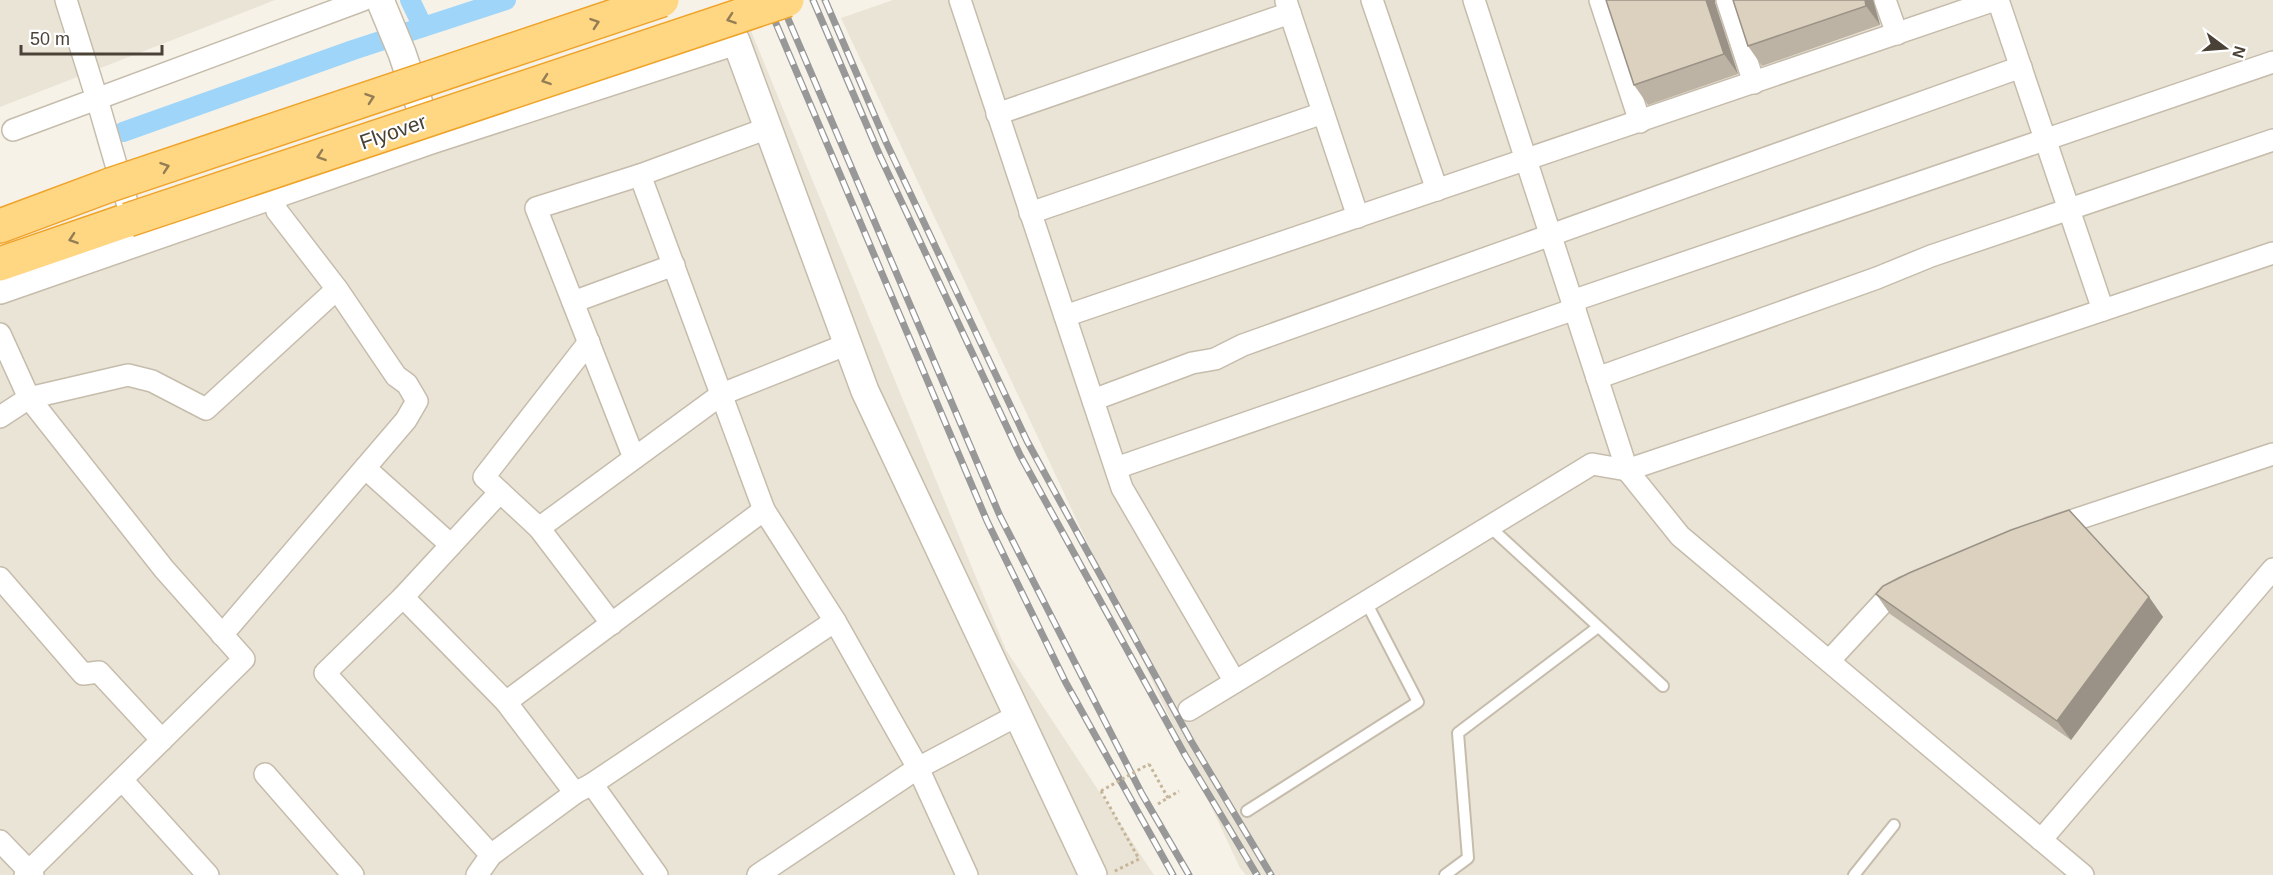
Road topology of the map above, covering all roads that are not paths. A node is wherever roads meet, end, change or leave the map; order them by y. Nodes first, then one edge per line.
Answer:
1 (66, 0) edge
2 (662, 0) edge
3 (787, 0) edge
4 (960, 0) edge
5 (1372, 0) edge
6 (1474, 0) edge
7 (1600, 0) edge
8 (1727, 0) edge
9 (1885, 0) edge
10 (1996, 0) edge
11 (376, 3) edge
12 (1288, 7) edge
13 (1897, 34) junction
14 (2273, 62) edge
15 (2021, 67) junction
16 (1754, 83) junction
17 (97, 99) junction
18 (1323, 113) junction
19 (997, 114) junction
20 (1640, 122) junction
21 (768, 128) junction
22 (13, 130) dead end
23 (2045, 140) junction
24 (2273, 140) edge
25 (431, 141) junction
26 (1526, 161) junction
27 (640, 175) junction
28 (1437, 190) junction
29 (273, 196) junction
30 (2069, 208) junction
31 (1030, 213) junction
32 (1358, 218) junction
33 (0, 226) edge
34 (133, 231) junction
35 (1550, 234) junction
36 (2273, 253) edge
37 (0, 264) edge
38 (674, 265) junction
39 (337, 289) junction
40 (0, 290) edge
41 (573, 302) junction
42 (1573, 305) junction
43 (2103, 310) junction
44 (1065, 316) junction
45 (0, 334) edge
46 (589, 342) junction
47 (848, 344) junction
48 (1597, 378) junction
49 (722, 393) junction
50 (29, 398) junction
51 (1093, 400) junction
52 (0, 417) edge
53 (2273, 454) edge
54 (634, 458) junction
55 (365, 468) junction
56 (1116, 468) junction
57 (1627, 470) junction
58 (500, 492) junction
59 (764, 510) junction
60 (1490, 527) junction
61 (539, 528) junction
62 (2031, 534) edge
63 (451, 545) junction
64 (2273, 569) edge
65 (1927, 576) edge
66 (0, 578) edge
67 (403, 597) junction
68 (1366, 602) junction
69 (834, 621) junction
70 (612, 624) junction
71 (1598, 627) junction
72 (222, 635) junction
73 (1829, 661) junction
74 (1235, 682) junction
75 (1663, 686) dead end
76 (506, 702) junction
77 (1189, 710) dead end
78 (1018, 715) junction
79 (162, 740) junction
80 (918, 768) junction
81 (265, 774) dead end
82 (122, 780) junction
83 (584, 789) junction
84 (1247, 811) dead end
85 (1894, 825) dead end
86 (2041, 840) junction
87 (0, 841) edge
88 (491, 855) junction
89 (29, 874) edge
90 (208, 875) edge
91 (353, 875) edge
92 (477, 875) edge
93 (657, 875) edge
94 (758, 875) edge
95 (967, 875) edge
96 (1093, 875) edge
97 (1445, 875) edge
98 (1854, 875) edge
99 (2083, 875) edge

1 - 17 street
33 -> 2 highway, Flyover, bridge
3 -> 34 highway, Flyover, bridge
4 - 19 street
5 - 28 street
6 - 26 street
7 - 20 street
8 - 16 street
9 - 13 street
10 - 13 street
10 - 15 street
11 - 17 street
11 - 25 street
12 - 18 street
12 - 19 street
13 - 16 street
14 - 23 street
15 - 23 street
15 - 35 street
16 - 20 street
17 - 22 street
17 - 34 street
18 - 31 street
18 - 32 street
19 - 31 street
20 - 26 street
21 - 25 street
21 - 27 street
21 - 47 street
23 - 30 street
23 - 42 street
24 - 30 street
25 - 29 street
26 - 28 street
26 - 35 street
27 - 38 street
27 - 41 street
28 - 32 street
29 - 34 street
29 - 39 street
30 - 43 street
30 - 48 street
31 - 44 street
32 - 44 street
34 -> 37 highway, Flyover
34 - 40 street
35 - 42 street
35 - 51 street
36 - 43 street
38 - 41 street
38 - 49 street
39 - 50 street
39 - 55 street
41 - 46 street
42 - 48 street
42 - 56 street
43 - 57 street
44 - 51 street
45 - 50 street
46 - 54 street
46 - 58 street
47 - 49 street
47 - 78 street
48 - 57 street
49 - 54 street
49 - 59 street
50 - 52 street
50 - 72 street
51 - 56 street
53 - 62 street
54 - 61 street
55 - 63 street
55 - 72 street
56 - 74 street
57 - 60 street
57 - 73 street
58 - 61 street
58 - 63 street
59 - 69 street
59 - 70 street
60 - 68 street
60 - 71 lane
61 - 70 street
63 - 67 street
64 - 86 street
65 - 73 street
66 - 79 street
67 - 76 street
67 - 88 street
68 - 74 street
68 - 84 lane
69 - 80 street
69 - 83 street
70 - 76 street
71 - 75 lane
71 - 97 lane
72 - 79 street
73 - 86 street
74 - 77 street
76 - 83 street
78 - 80 street
78 - 96 street
79 - 82 street
80 - 94 street
80 - 95 street
81 - 91 street
82 - 89 street
82 - 90 street
83 - 88 street
83 - 93 street
85 - 98 lane
86 - 99 street
87 - 89 street
88 - 92 street

